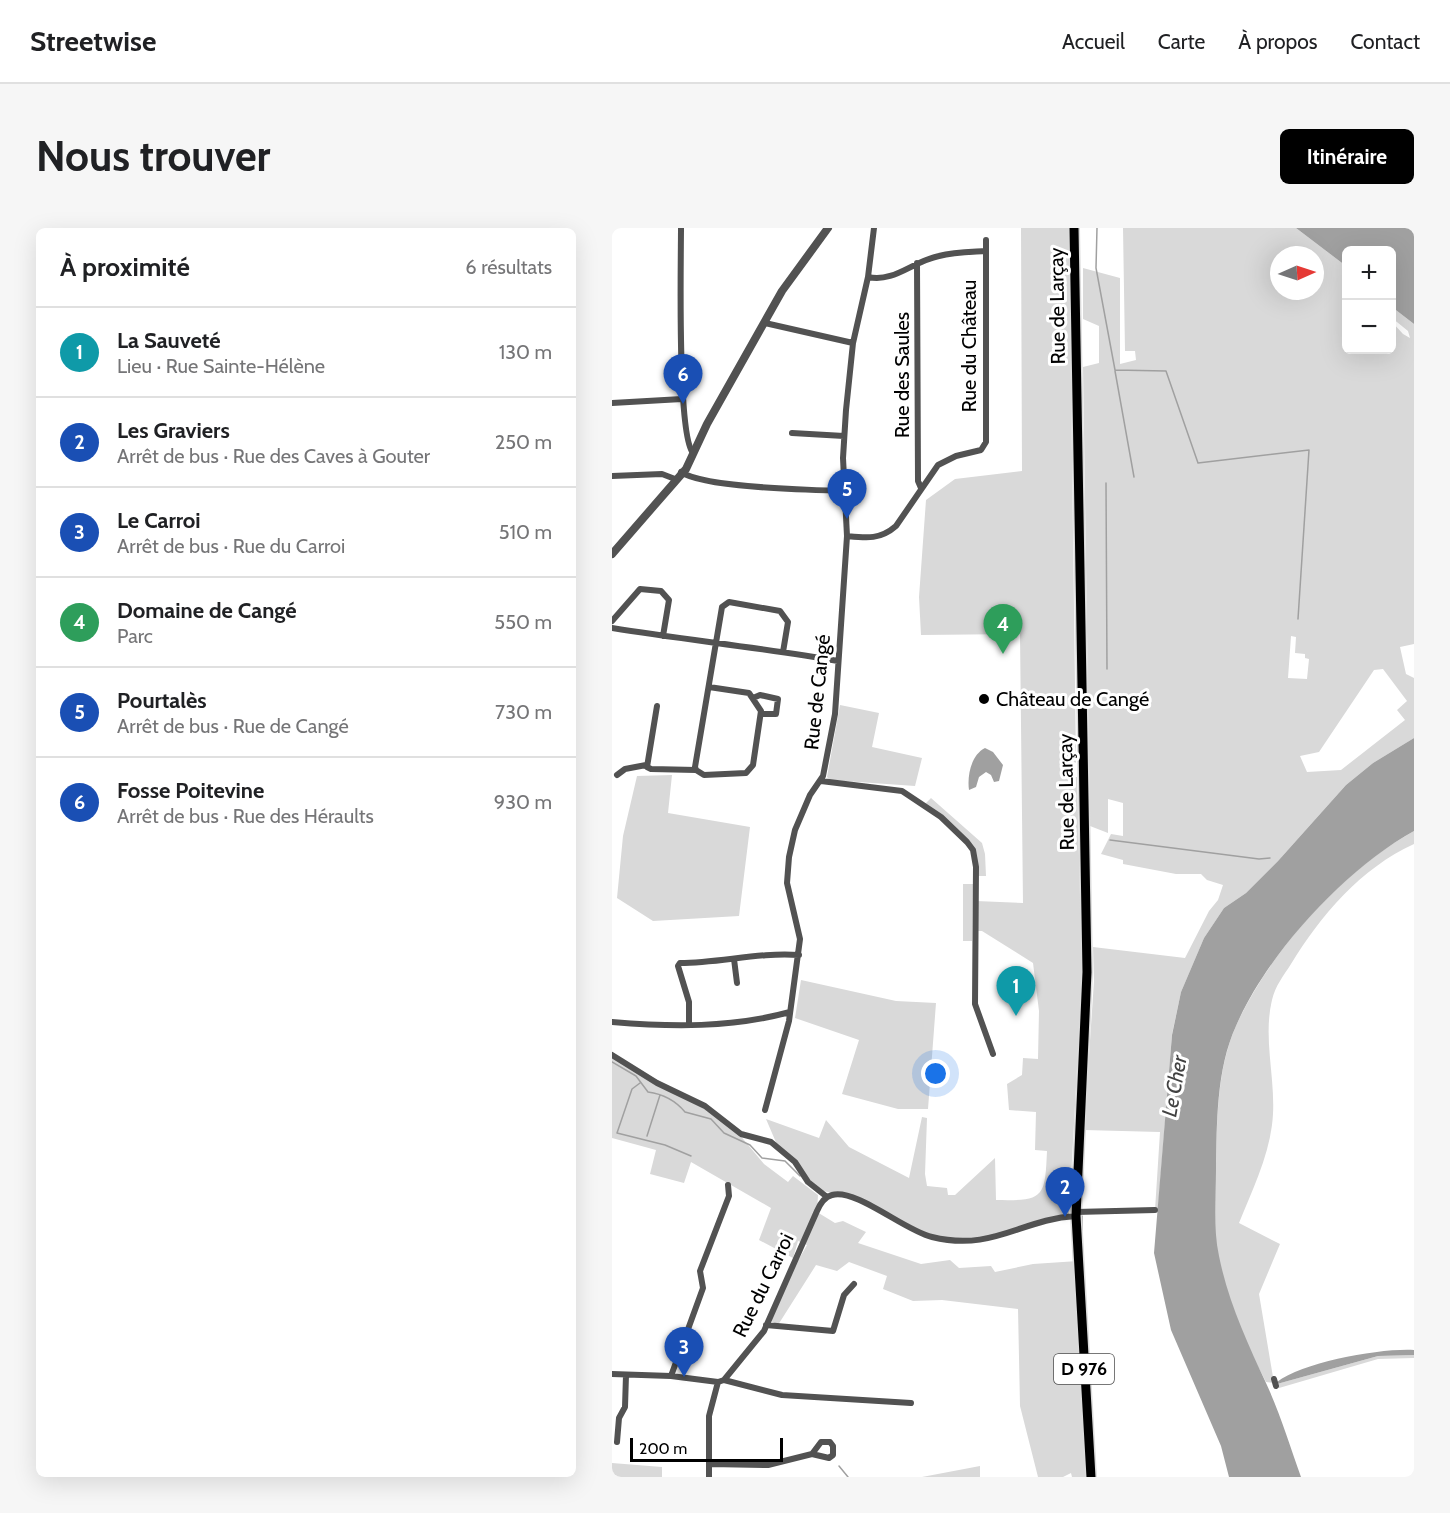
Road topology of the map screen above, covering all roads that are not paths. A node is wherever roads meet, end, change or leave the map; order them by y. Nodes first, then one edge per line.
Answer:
1 (681, 228) edge
2 (828, 228) edge
3 (874, 228) edge
4 (1074, 228) edge
5 (986, 240) dead end
6 (986, 250) junction
7 (917, 263) junction
8 (868, 277) junction
9 (765, 323) junction
10 (853, 344) junction
11 (682, 399) junction
12 (612, 403) edge
13 (792, 433) dead end
14 (844, 436) junction
15 (693, 453) junction
16 (612, 476) edge
17 (678, 476) junction
18 (921, 488) junction
19 (845, 491) junction
20 (847, 536) junction
21 (612, 554) edge
22 (612, 621) edge
23 (612, 628) edge
24 (663, 636) junction
25 (717, 643) junction
26 (783, 652) junction
27 (838, 661) junction
28 (709, 687) junction
29 (753, 698) junction
30 (657, 706) dead end
31 (761, 714) junction
32 (646, 765) junction
33 (695, 768) junction
34 (617, 775) dead end
35 (822, 781) junction
36 (799, 955) junction
37 (734, 959) junction
38 (737, 983) dead end
39 (790, 1012) junction
40 (612, 1022) edge
41 (689, 1025) junction
42 (993, 1054) dead end
43 (612, 1055) edge
44 (765, 1110) dead end
45 (728, 1185) dead end
46 (827, 1197) junction
47 (1155, 1210) dead end
48 (1076, 1214) junction
49 (854, 1284) dead end
50 (766, 1325) junction
51 (612, 1374) edge
52 (626, 1375) junction
53 (671, 1376) junction
54 (721, 1381) junction
55 (911, 1403) dead end
56 (617, 1442) dead end
57 (812, 1454) dead end
58 (710, 1464) junction
59 (709, 1477) edge
60 (1091, 1477) edge

1 - 11 street
2 - 9 street
3 - 8 street, Rue de Cangé
4 - 48 main road, Rue de Larçay
5 - 6 street, Rue du Château
6 - 7 street, Rue du Château
6 - 18 street, Rue du Château
7 - 8 street, Rue du Château
7 - 18 street, Rue des Saules
8 - 10 street, Rue de Cangé
9 - 10 street
9 - 15 street
10 - 14 street, Rue de Cangé
11 - 12 street
11 - 15 street
13 - 14 street
14 - 19 street, Rue de Cangé
15 - 17 street
16 - 17 street
17 - 19 street
17 - 21 street
18 - 20 street
19 - 20 street, Rue de Cangé
20 - 27 street, Rue de Cangé
22 - 24 street
23 - 24 street
24 - 25 street
25 - 26 street
25 - 26 street
25 - 28 street
26 - 27 street
27 - 35 street, Rue de Cangé
28 - 29 street
28 - 33 street
29 - 31 street
29 - 31 street
30 - 32 street
31 - 33 street
32 - 33 street
32 - 34 street
35 - 36 street, Rue de Cangé
35 - 42 street
36 - 37 street
36 - 39 street, Rue de Cangé
37 - 38 street
37 - 41 street
39 - 41 street
39 - 44 street, Rue de Cangé
40 - 41 street
43 - 46 street
45 - 53 street
46 - 48 street
46 - 50 street, Rue du Carroi
47 - 48 street
48 - 60 main road, D 976
49 - 50 street
50 - 54 street, Rue du Carroi
51 - 52 street
52 - 53 street
52 - 56 street
53 - 54 street
54 - 55 street
54 - 58 street
57 - 58 street
58 - 59 street

